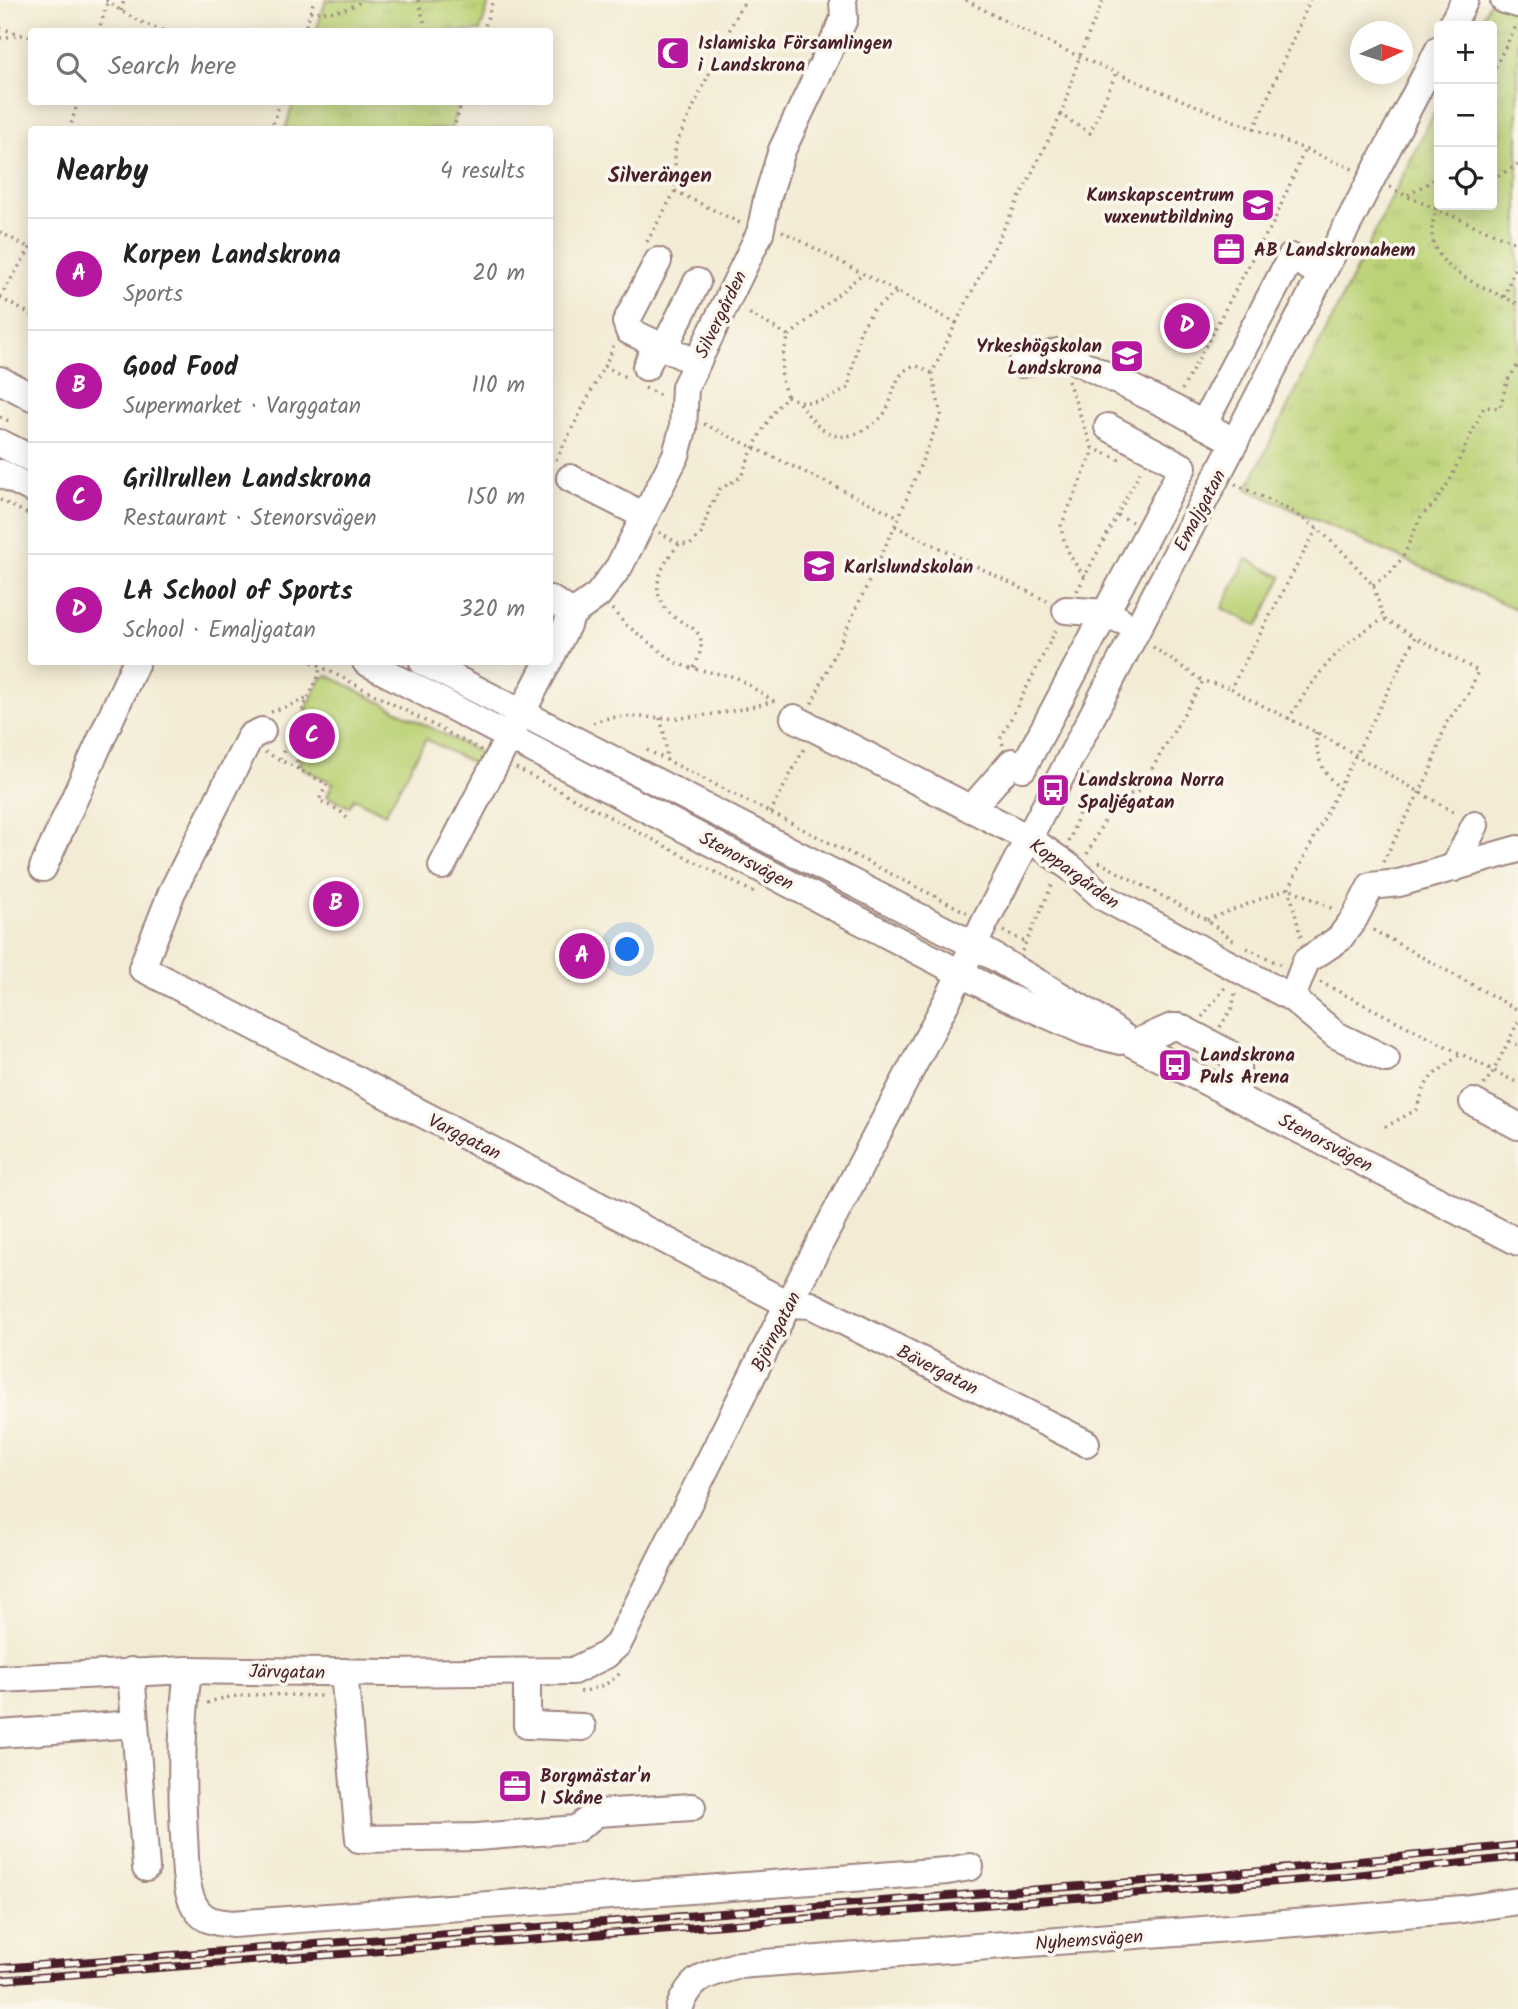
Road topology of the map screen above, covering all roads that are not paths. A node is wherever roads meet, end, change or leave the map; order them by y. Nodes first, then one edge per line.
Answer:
1 (843, 0) edge
2 (1465, 0) edge
3 (1504, 0) edge
4 (1518, 4) edge
5 (1454, 21) edge
6 (1434, 59) edge
7 (650, 256) road end
8 (1322, 274) junction
9 (697, 282) dead end
10 (656, 353) junction
11 (697, 363) junction
12 (1023, 364) dead end
13 (0, 380) edge
14 (28, 395) edge
15 (1203, 425) junction
16 (1108, 427) dead end
17 (1235, 442) junction
18 (0, 443) edge
19 (28, 457) edge
20 (562, 470) road end
21 (0, 473) edge
22 (28, 487) edge
23 (643, 519) junction
24 (553, 601) edge
25 (1066, 610) road end
26 (573, 613) junction
27 (1105, 614) junction
28 (1143, 635) junction
29 (553, 652) edge
30 (135, 665) edge
31 (371, 665) edge
32 (429, 665) edge
33 (546, 665) edge
34 (522, 712) junction
35 (794, 716) road end
36 (255, 737) road end
37 (503, 747) junction
38 (971, 809) junction
39 (1475, 825) road end
40 (1030, 839) junction
41 (1518, 849) edge
42 (442, 866) dead end
43 (43, 868) dead end
44 (1454, 868) junction
45 (974, 945) junction
46 (960, 972) junction
47 (1300, 977) junction
48 (1133, 1044) junction
49 (1386, 1059) dead end
50 (1238, 1097) junction
51 (1473, 1102) road end
52 (1518, 1126) edge
53 (1518, 1242) edge
54 (788, 1304) junction
55 (1086, 1443) dead end
56 (188, 1670) junction
57 (131, 1671) junction
58 (527, 1672) junction
59 (0, 1679) edge
60 (576, 1682) joint
61 (345, 1684) junction
62 (135, 1724) junction
63 (582, 1727) dead end
64 (0, 1734) edge
65 (692, 1807) dead end
66 (970, 1867) dead end
67 (146, 1868) dead end
68 (1518, 1902) edge
69 (679, 2009) edge

1 - 11 street, Silvergården
2 - 5 street
3 - 4 street
6 - 8 street, Emaljgatan
7 - 10 street
8 - 15 street
8 - 17 street, Emaljgatan
9 - 10 street
10 - 11 street
11 - 23 street, Silvergården
12 - 15 street
13 - 14 street
15 - 17 street
16 - 27 street
17 - 28 street, Emaljgatan
18 - 19 street
20 - 23 street
21 - 22 street
23 - 26 street, Silvergården
24 - 26 street
25 - 27 street
26 - 29 street, Silvergården
27 - 28 street
27 - 38 street
28 - 40 street, Emaljgatan
30 - 43 street
31 - 37 street, Stenorsvägen
32 - 34 street, Stenorsvägen
33 - 34 street, Silvergården
34 - 37 street, Silvergården
34 - 45 street, Stenorsvägen
35 - 38 street, Koppargården
36 - 54 street, Varggatan
37 - 42 street, Silvergården
37 - 46 street, Stenorsvägen
38 - 40 street, Koppargården
39 - 44 street
40 - 45 street, Emaljgatan
40 - 47 street, Koppargården
41 - 44 street
44 - 47 street
45 - 46 street, Emaljgatan
45 - 48 street, Stenorsvägen
46 - 48 street, Stenorsvägen
46 - 54 street, Björngatan
47 - 49 street, Koppargården
48 - 50 street, Stenorsvägen
48 - 50 street
50 - 53 street, Stenorsvägen
51 - 52 street
54 - 55 street, Bävergatan
54 - 60 street, Björngatan
56 - 57 street, Järvgatan
56 - 61 street, Järvgatan
56 - 66 street
57 - 59 street, Järvgatan
57 - 62 street
58 - 60 street, Järvgatan
58 - 61 street, Järvgatan
58 - 63 street
61 - 65 street
62 - 64 street
62 - 67 street
68 - 69 street, Nyhemsvägen

